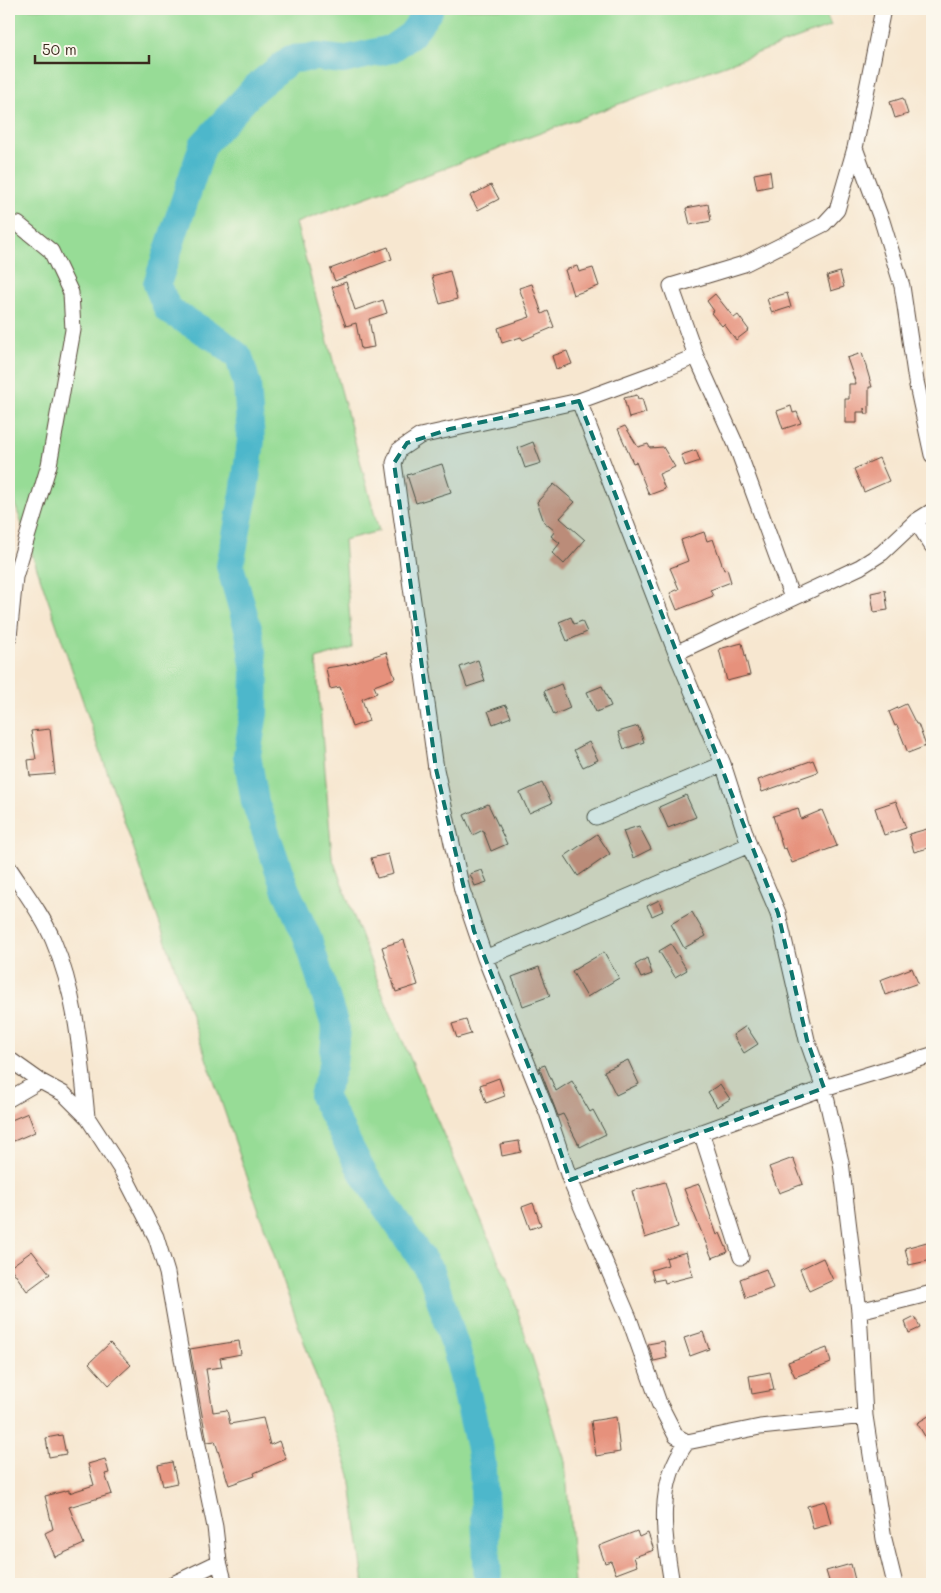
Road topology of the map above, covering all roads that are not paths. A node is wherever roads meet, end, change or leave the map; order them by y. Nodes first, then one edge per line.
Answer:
1 (883, 9) edge
2 (855, 148) junction
3 (18, 224) dead end
4 (696, 356) junction
5 (579, 401) junction
6 (932, 455) edge
7 (932, 511) edge
8 (916, 521) junction
9 (932, 546) edge
10 (792, 598) junction
11 (9, 637) edge
12 (676, 653) junction
13 (723, 764) junction
14 (596, 817) dead end
15 (749, 845) junction
16 (9, 868) edge
17 (485, 958) junction
18 (932, 1055) edge
19 (9, 1058) edge
20 (40, 1081) junction
21 (824, 1088) junction
22 (9, 1098) edge
23 (87, 1117) junction
24 (701, 1132) junction
25 (570, 1180) junction
26 (741, 1257) dead end
27 (932, 1293) edge
28 (859, 1311) junction
29 (865, 1416) junction
30 (687, 1442) junction
31 (219, 1562) junction
32 (173, 1584) edge
33 (225, 1584) edge
34 (672, 1584) edge
35 (895, 1584) edge

1 - 2 street
2 - 4 street
2 - 6 street
3 - 11 street
4 - 5 street
4 - 10 street
5 - 12 street
5 - 17 street
7 - 8 street
8 - 9 street
8 - 10 street
10 - 12 street
12 - 13 street
13 - 14 street
13 - 15 street
15 - 17 street
15 - 21 street
16 - 23 street
17 - 25 street
18 - 21 street
19 - 20 street
20 - 22 street
20 - 23 street
21 - 24 street
21 - 28 street
23 - 31 street
24 - 25 street
24 - 26 street
25 - 30 street
27 - 28 street
28 - 29 street
29 - 30 street
29 - 35 street
30 - 34 street
31 - 32 street
31 - 33 street

